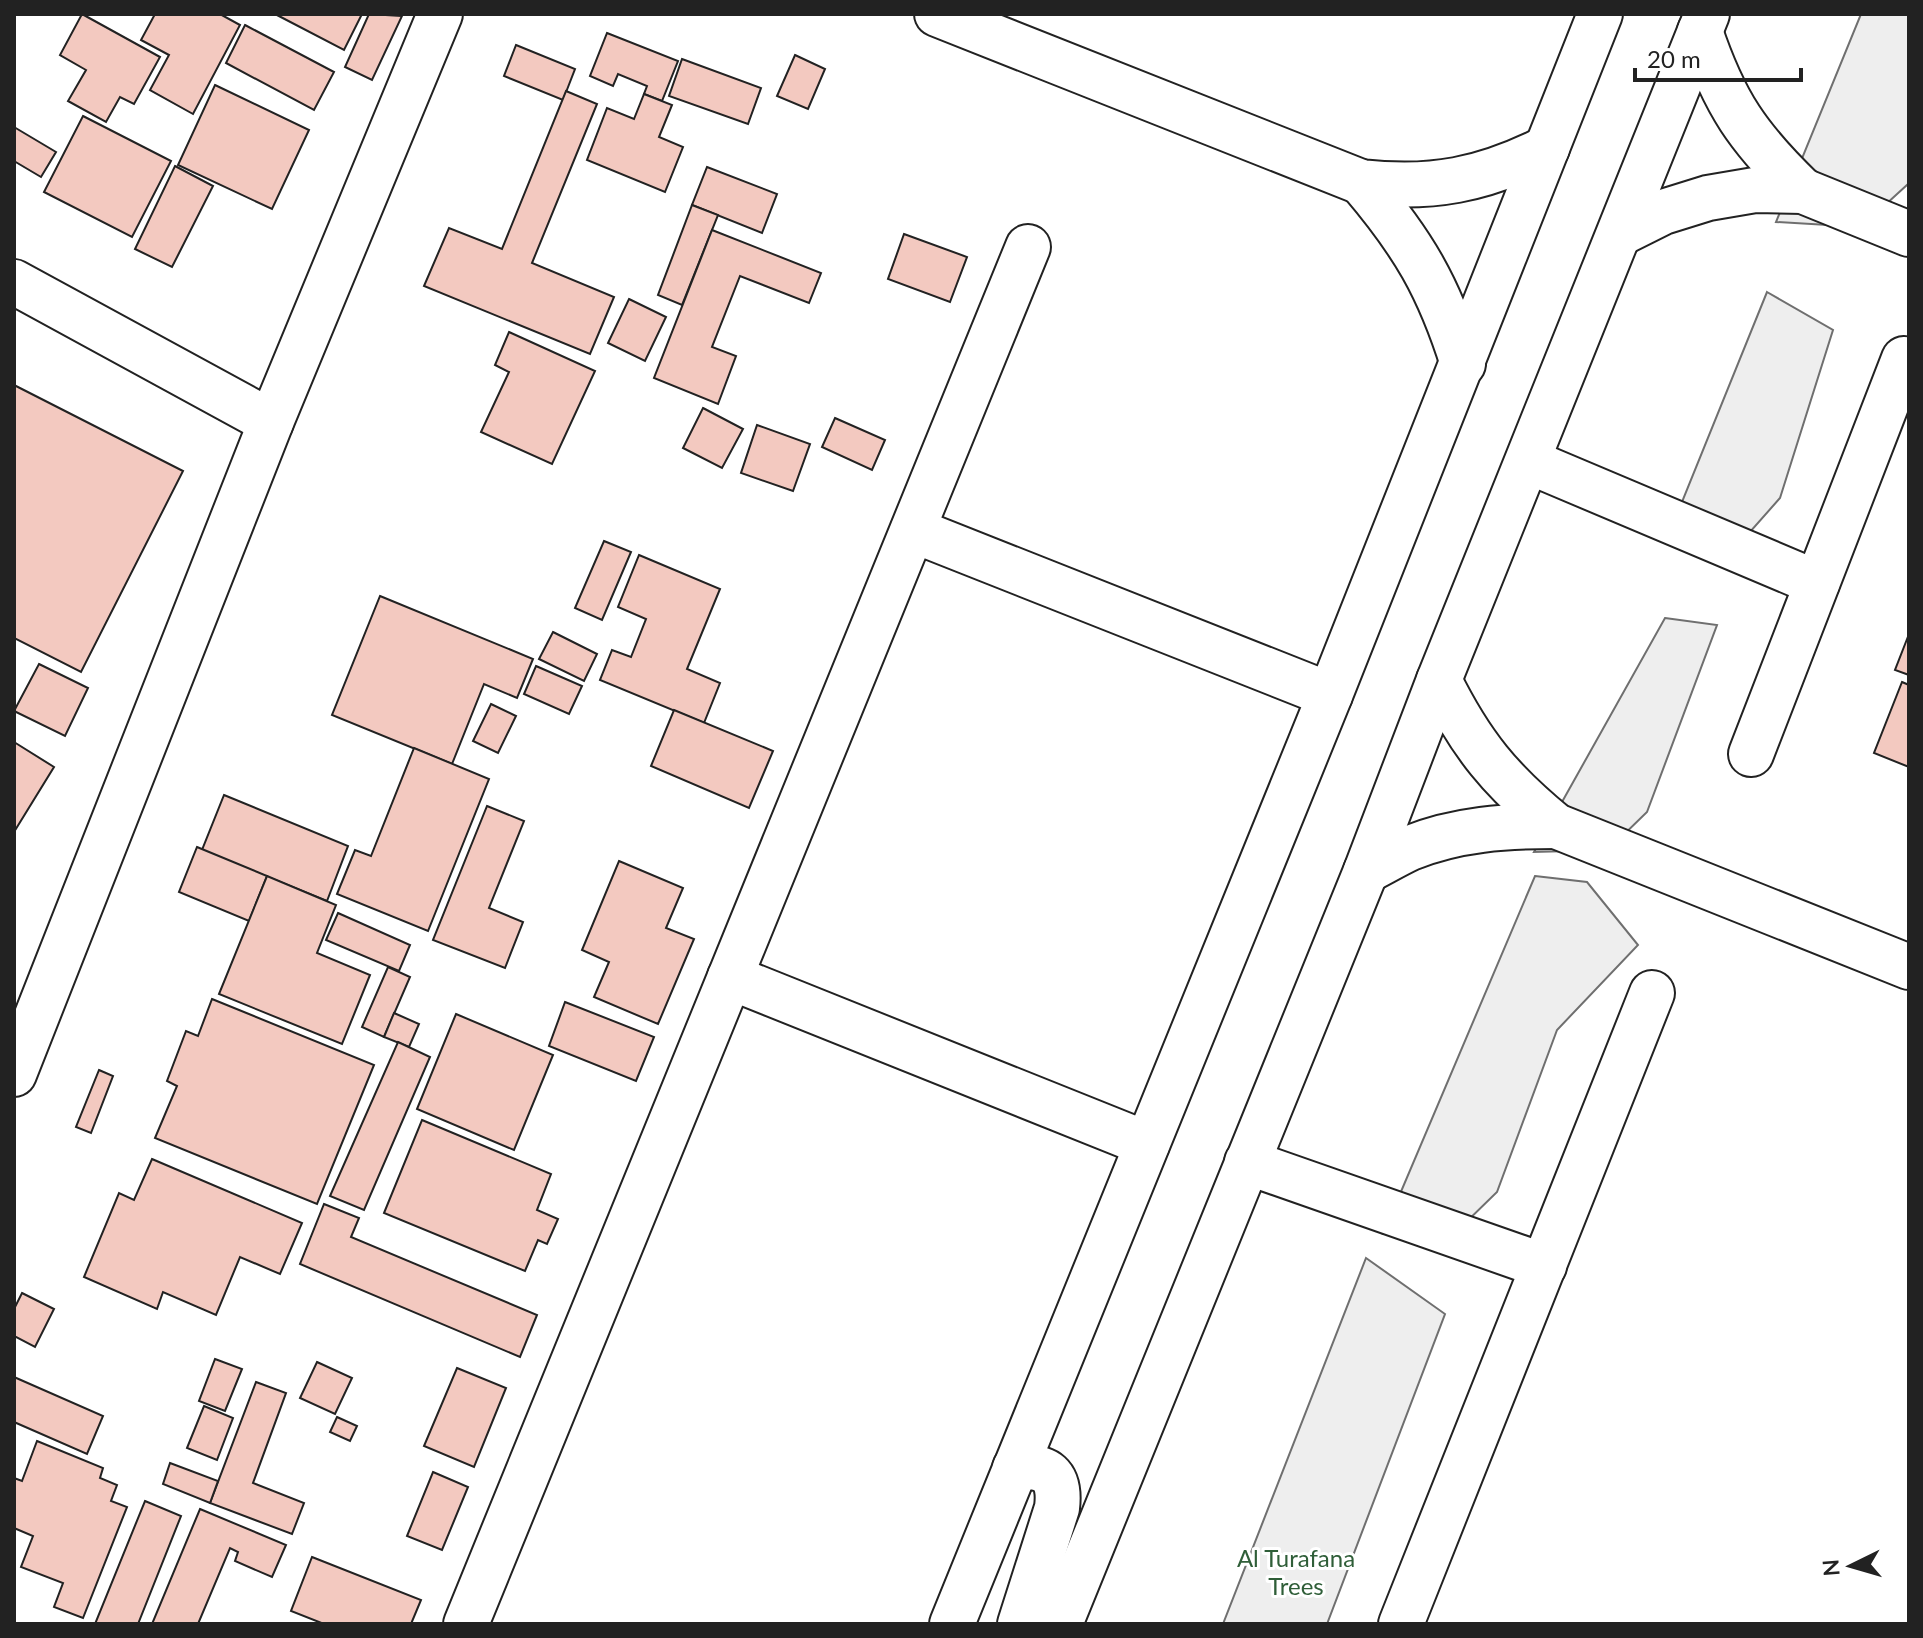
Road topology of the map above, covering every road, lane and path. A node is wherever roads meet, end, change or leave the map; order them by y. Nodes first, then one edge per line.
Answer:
1 (440, 14) edge
2 (937, 14) edge
3 (1600, 14) edge
4 (1704, 22) edge
5 (1547, 148) junction
6 (1361, 182) junction
7 (1803, 191) junction
8 (1621, 233) junction
9 (1909, 234) edge
10 (1028, 247) dead end
11 (14, 282) edge
12 (1904, 359) dead end
13 (1463, 364) junction
14 (271, 422) junction
15 (1528, 461) junction
16 (913, 530) junction
17 (1817, 583) junction
18 (1439, 680) junction
19 (1330, 695) junction
20 (1751, 754) dead end
21 (1556, 826) junction
22 (1366, 871) junction
23 (1909, 967) edge
24 (730, 977) junction
25 (1652, 993) dead end
26 (19, 1046) edge
27 (1147, 1144) junction
28 (1247, 1162) junction
29 (1544, 1266) junction
30 (1015, 1468) junction
31 (466, 1624) edge
32 (952, 1624) edge
33 (1020, 1624) edge
34 (1060, 1624) edge
35 (1401, 1624) edge

1 - 14 street
2 - 6 street
3 - 5 street
4 - 7 street
4 - 8 street
5 - 6 street
5 - 13 street
6 - 13 street
7 - 8 street
7 - 9 street
8 - 15 street
10 - 16 street
11 - 14 street
12 - 17 street
13 - 19 street
14 - 26 street
15 - 17 street
15 - 18 street
16 - 19 street
16 - 24 street
17 - 20 street
18 - 21 street
18 - 22 street
19 - 27 street
21 - 22 street
21 - 23 street
22 - 28 street
24 - 27 street
24 - 31 street
25 - 29 street
27 - 30 street
28 - 29 street
28 - 34 street
29 - 35 street
30 - 32 street
30 - 33 street

